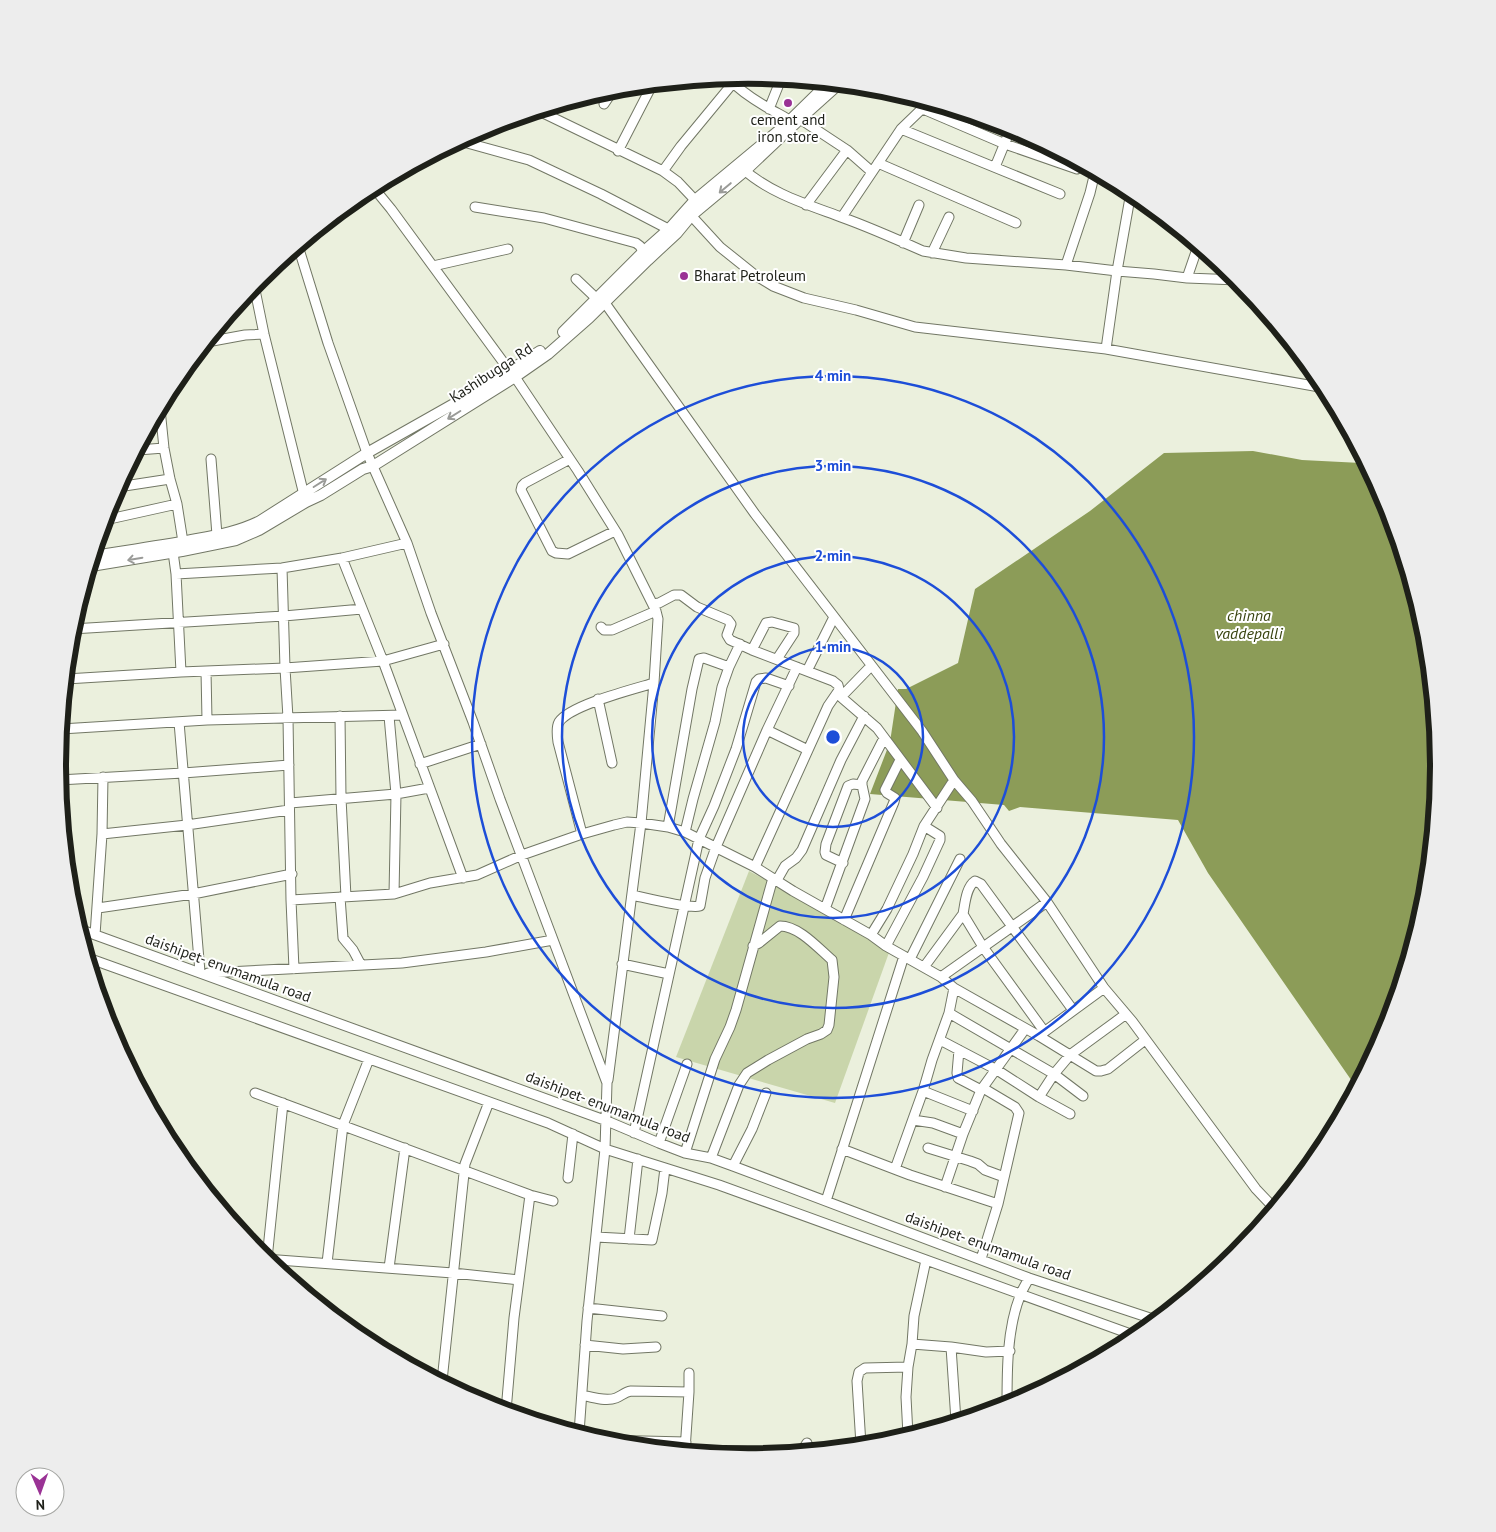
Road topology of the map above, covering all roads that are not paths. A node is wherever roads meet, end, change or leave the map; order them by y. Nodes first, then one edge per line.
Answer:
1 (726, 85) edge
2 (736, 85) edge
3 (778, 85) edge
4 (823, 89) edge
5 (832, 90) edge
6 (649, 92) edge
7 (608, 99) edge
8 (604, 104) dead end
9 (924, 107) edge
10 (769, 109) junction
11 (933, 110) edge
12 (546, 115) edge
13 (794, 121) junction
14 (901, 129) junction
15 (1008, 136) edge
16 (471, 143) edge
17 (1005, 144) junction
18 (847, 150) junction
19 (618, 151) junction
20 (878, 163) junction
21 (995, 167) junction
22 (741, 168) junction
23 (1074, 168) edge
24 (663, 171) junction
25 (872, 172) junction
26 (1093, 178) edge
27 (378, 194) edge
28 (1060, 194) dead end
29 (696, 200) junction
30 (1129, 201) edge
31 (806, 204) junction
32 (919, 205) dead end
33 (475, 207) dead end
34 (689, 213) junction
35 (842, 217) junction
36 (949, 217) dead end
37 (1016, 223) dead end
38 (673, 231) junction
39 (903, 243) junction
40 (508, 249) dead end
41 (1196, 251) edge
42 (300, 252) edge
43 (932, 253) junction
44 (645, 256) junction
45 (1066, 265) junction
46 (433, 266) junction
47 (1117, 271) junction
48 (1222, 276) edge
49 (1187, 278) junction
50 (576, 279) dead end
51 (256, 294) edge
52 (601, 301) junction
53 (264, 334) junction
54 (215, 340) edge
55 (1106, 349) junction
56 (512, 373) junction
57 (1314, 386) edge
58 (161, 420) edge
59 (164, 448) junction
60 (145, 449) edge
61 (367, 453) junction
62 (211, 459) dead end
63 (570, 459) junction
64 (373, 466) junction
65 (170, 479) junction
66 (127, 486) edge
67 (305, 497) junction
68 (177, 504) junction
69 (113, 518) edge
70 (615, 531) junction
71 (217, 535) junction
72 (183, 542) junction
73 (407, 543) junction
74 (173, 552) junction
75 (100, 555) edge
76 (342, 558) junction
77 (97, 565) edge
78 (282, 568) junction
79 (176, 574) junction
80 (654, 607) junction
81 (362, 609) junction
82 (284, 616) junction
83 (834, 617) junction
84 (178, 621) junction
85 (601, 627) dead end
86 (80, 628) edge
87 (444, 644) junction
88 (740, 644) junction
89 (752, 650) junction
90 (777, 659) junction
91 (383, 661) junction
92 (871, 666) junction
93 (729, 667) junction
94 (796, 667) junction
95 (285, 668) junction
96 (206, 671) junction
97 (807, 671) junction
98 (180, 672) junction
99 (72, 680) edge
100 (654, 683) junction
101 (789, 686) junction
102 (840, 693) junction
103 (598, 699) junction
104 (403, 714) junction
105 (340, 716) junction
106 (389, 716) junction
107 (864, 716) junction
108 (288, 718) junction
109 (207, 720) junction
110 (179, 722) junction
111 (68, 729) edge
112 (767, 730) junction
113 (884, 738) junction
114 (481, 744) junction
115 (808, 750) junction
116 (900, 760) junction
117 (612, 763) dead end
118 (420, 764) junction
119 (288, 765) junction
120 (183, 773) junction
121 (103, 776) junction
122 (67, 779) edge
123 (954, 780) junction
124 (862, 785) junction
125 (429, 788) junction
126 (396, 794) junction
127 (341, 798) junction
128 (290, 806) junction
129 (937, 808) junction
130 (641, 823) junction
131 (187, 825) junction
132 (924, 826) junction
133 (668, 827) junction
134 (685, 832) junction
135 (102, 834) junction
136 (582, 834) junction
137 (699, 839) junction
138 (716, 847) junction
139 (522, 855) junction
140 (960, 858) dead end
141 (843, 863) junction
142 (754, 867) junction
143 (292, 874) junction
144 (463, 878) junction
145 (775, 879) junction
146 (193, 894) junction
147 (394, 894) junction
148 (632, 895) junction
149 (343, 897) junction
150 (291, 900) junction
151 (1047, 902) junction
152 (685, 905) junction
153 (98, 908) junction
154 (826, 909) junction
155 (963, 914) junction
156 (844, 920) junction
157 (1013, 928) junction
158 (87, 932) edge
159 (96, 935) junction
160 (871, 935) junction
161 (553, 940) junction
162 (753, 946) junction
163 (886, 946) junction
164 (983, 947) junction
165 (907, 958) junction
166 (95, 960) edge
167 (622, 964) junction
168 (361, 965) junction
169 (924, 967) junction
170 (294, 969) junction
171 (202, 973) junction
172 (668, 974) junction
173 (941, 977) junction
174 (954, 988) junction
175 (1104, 988) junction
176 (1073, 1010) junction
177 (949, 1014) junction
178 (1126, 1014) junction
179 (1025, 1028) junction
180 (1042, 1033) junction
181 (940, 1040) junction
182 (1145, 1040) junction
183 (1012, 1048) junction
184 (959, 1050) junction
185 (1070, 1055) junction
186 (369, 1059) junction
187 (687, 1064) dead end
188 (997, 1070) junction
189 (1054, 1074) junction
190 (607, 1083) junction
191 (982, 1089) junction
192 (923, 1091) junction
193 (766, 1092) dead end
194 (255, 1093) dead end
195 (1083, 1096) dead end
196 (1039, 1097) junction
197 (489, 1102) junction
198 (283, 1103) junction
199 (973, 1111) junction
200 (1070, 1114) dead end
201 (913, 1120) junction
202 (607, 1121) junction
203 (343, 1125) junction
204 (634, 1133) junction
205 (573, 1134) junction
206 (964, 1134) junction
207 (659, 1143) junction
208 (405, 1148) junction
209 (928, 1148) dead end
210 (606, 1149) junction
211 (842, 1149) junction
212 (685, 1152) junction
213 (955, 1157) junction
214 (711, 1158) junction
215 (638, 1159) junction
216 (733, 1166) junction
217 (665, 1168) junction
218 (895, 1169) junction
219 (464, 1170) junction
220 (1004, 1177) junction
221 (568, 1178) dead end
222 (945, 1187) junction
223 (530, 1195) junction
224 (826, 1201) junction
225 (553, 1202) dead end
226 (998, 1204) junction
227 (1271, 1204) edge
228 (596, 1237) junction
229 (629, 1239) junction
230 (267, 1249) edge
231 (981, 1259) junction
232 (278, 1260) edge
233 (926, 1260) junction
234 (327, 1263) junction
235 (389, 1268) junction
236 (453, 1273) junction
237 (1029, 1278) junction
238 (519, 1280) junction
239 (1020, 1295) junction
240 (588, 1308) junction
241 (662, 1316) dead end
242 (1148, 1318) edge
243 (1127, 1333) edge
244 (912, 1344) junction
245 (585, 1345) junction
246 (951, 1346) junction
247 (656, 1347) dead end
248 (1010, 1351) junction
249 (908, 1367) junction
250 (689, 1373) dead end
251 (443, 1375) edge
252 (689, 1392) junction
253 (582, 1395) junction
254 (1007, 1397) edge
255 (507, 1404) edge
256 (956, 1415) edge
257 (579, 1427) edge
258 (908, 1429) edge
259 (861, 1438) edge
260 (685, 1444) edge

1 - 24 street
2 - 10 street
3 - 10 street
4 - 13 main road, Kashibugga Rd
5 - 13 main road, Kashibugga Rd
6 - 19 street
7 - 8 street
9 - 14 street
10 - 13 street
11 - 17 street
12 - 19 street
13 - 18 street
13 - 22 main road, Kashibugga Rd
14 - 20 street
14 - 21 street
15 - 17 street
16 - 38 street
17 - 21 street
17 - 23 street
18 - 25 street
18 - 31 street
19 - 24 street
20 - 25 street
20 - 37 street
21 - 28 street
22 - 29 main road, Kashibugga Rd
22 - 31 street
22 -> 34 main road, Kashibugga Rd
24 - 29 street
25 - 35 street
26 - 45 street
27 - 46 street
29 - 34 main road, Kashibugga Rd
30 - 47 street
31 - 35 street
32 - 39 street
33 - 44 street
34 - 38 main road, Kashibugga Rd
34 - 55 street
35 - 39 street
36 - 43 street
38 - 44 main road, Kashibugga Rd
39 - 43 street
40 - 46 street
41 - 49 street
42 - 61 street
43 - 45 street
44 - 52 main road, Kashibugga Rd
45 - 47 street
46 - 56 street
47 - 49 street
47 - 55 street
48 - 49 street
50 - 52 street
51 - 53 street
52 - 56 main road, Kashibugga Rd
52 - 83 street
53 - 54 street
53 - 67 street
55 - 57 street
56 - 61 main road, Kashibugga Rd
56 - 63 street
56 -> 64 main road, Kashibugga Rd
58 - 59 street
59 - 60 street
59 - 65 street
61 - 64 street
67 -> 61 main road, Kashibugga Rd
62 - 71 street
63 - 70 street
63 - 70 street
64 - 67 main road, Kashibugga Rd
64 - 73 street
65 - 66 street
65 - 68 street
67 - 71 main road, Kashibugga Rd
67 - 74 main road, Kashibugga Rd
68 - 69 street
68 - 72 street
70 - 80 street
71 - 72 main road, Kashibugga Rd
72 - 75 main road, Kashibugga Rd
73 - 76 street
73 - 87 street
74 -> 77 main road, Kashibugga Rd
74 - 79 street
76 - 78 street
76 - 81 street
78 - 79 street
78 - 82 street
79 - 84 street
80 - 85 street
80 - 88 street
80 - 100 street
81 - 82 street
81 - 91 street
82 - 84 street
82 - 95 street
83 - 92 street
83 - 97 street
84 - 86 street
84 - 98 street
87 - 91 street
87 - 114 street
88 - 89 street
88 - 93 street
89 - 90 street
89 - 90 street
90 - 94 street
91 - 95 street
91 - 104 street
92 - 102 street
92 - 123 street
93 - 133 street
93 - 134 street
94 - 97 street
94 - 101 street
95 - 96 street
95 - 108 street
96 - 98 street
96 - 109 street
97 - 102 street
98 - 99 street
100 - 103 street
100 - 130 street
101 - 112 street
101 - 137 street
102 - 107 street
102 - 115 street
103 - 117 street
103 - 136 street
104 - 106 street
104 - 118 street
105 - 106 street
105 - 108 street
105 - 127 street
106 - 126 street
107 - 113 street
107 - 145 street
108 - 109 street
108 - 119 street
109 - 110 street
110 - 111 street
110 - 120 street
112 - 115 street
112 - 138 street
113 - 116 street
113 - 124 street
114 - 118 street
114 - 139 street
115 - 142 street
116 - 129 street
116 - 156 street
118 - 125 street
119 - 120 street
119 - 128 street
120 - 121 street
120 - 131 street
121 - 122 street
121 - 135 street
123 - 129 street
123 - 151 street
124 - 141 street
124 - 141 street
125 - 126 street
125 - 144 street
126 - 127 street
126 - 147 street
127 - 128 street
127 - 149 street
128 - 131 street
128 - 143 street
129 - 132 street
130 - 133 street
130 - 136 street
130 - 148 street
131 - 135 street
131 - 146 street
132 - 160 street
132 - 163 street
133 - 134 street
134 - 137 street
135 - 153 street
136 - 139 street
137 - 138 street
137 - 152 street
138 - 142 street
138 - 152 street
139 - 144 street
139 - 161 street
140 - 165 street
141 - 154 street
142 - 145 street
143 - 146 street
143 - 150 street
144 - 147 street
145 - 154 street
145 - 162 street
146 - 153 street
146 - 171 street
147 - 149 street
148 - 152 street
148 - 167 street
149 - 150 street
149 - 168 street
150 - 170 street
151 - 157 street
151 - 175 street
152 - 172 street
153 - 159 street
154 - 156 street
155 - 157 street
155 - 164 street
155 - 169 street
156 - 160 street
157 - 164 street
157 - 176 street
158 - 159 street, daishipet- enumamula road
159 - 171 street, daishipet- enumamula road
160 - 163 street
161 - 168 street
161 - 190 street
162 - 212 street
162 - 214 street
163 - 165 street
164 - 173 street
164 - 180 street
165 - 169 street
165 - 211 street
166 - 186 street
167 - 172 street
167 - 190 street
168 - 170 street
169 - 173 street
170 - 171 street
171 - 202 street, daishipet- enumamula road
172 - 204 street
173 - 174 street
174 - 177 street
174 - 179 street
175 - 176 street
175 - 178 street
176 - 180 street
177 - 181 street
177 - 183 street
178 - 182 street
178 - 185 street
179 - 180 street
179 - 183 street
180 - 185 street
181 - 184 street
181 - 192 street
182 - 185 street
182 - 227 street
183 - 188 street
183 - 189 street
184 - 188 street
184 - 191 street
185 - 189 street
186 - 197 street
186 - 203 street
187 - 207 street
188 - 191 street
188 - 196 street
189 - 195 street
189 - 196 street
190 - 202 street
191 - 199 street
191 - 220 street
192 - 199 street
192 - 201 street
193 - 216 street
194 - 198 street
196 - 200 street
197 - 205 street
197 - 219 street
198 - 203 street
198 - 230 street
199 - 206 street
201 - 206 street
201 - 218 street
202 - 204 street, daishipet- enumamula road
202 - 210 street
203 - 208 street
203 - 234 street
204 - 207 street, daishipet- enumamula road
205 - 210 street
205 - 221 street
206 - 213 street
207 - 212 street, daishipet- enumamula road
208 - 219 street
208 - 235 street
209 - 213 street
210 - 215 street
210 - 228 street
211 - 218 street
211 - 224 street
212 - 214 street, daishipet- enumamula road
213 - 220 street
213 - 222 street
214 - 216 street, daishipet- enumamula road
215 - 217 street
215 - 229 street
216 - 224 street, daishipet- enumamula road
217 - 229 street
217 - 233 street
218 - 222 street
219 - 223 street
219 - 236 street
220 - 226 street
222 - 226 street
223 - 225 street
223 - 238 street
224 - 231 street, daishipet- enumamula road
226 - 231 street
228 - 229 street
228 - 240 street
231 - 237 street, daishipet- enumamula road
232 - 234 street
233 - 239 street
233 - 244 street
234 - 235 street
235 - 236 street
236 - 238 street
236 - 251 street
237 - 239 street
237 - 242 street, daishipet- enumamula road
238 - 255 street
239 - 243 street
239 - 248 street
240 - 241 street
240 - 245 street
244 - 246 street
244 - 249 street
245 - 247 street
245 - 253 street
246 - 248 street
246 - 256 street
248 - 254 street
249 - 258 street
249 - 259 street
250 - 252 street
252 - 253 street
252 - 260 street
253 - 257 street

